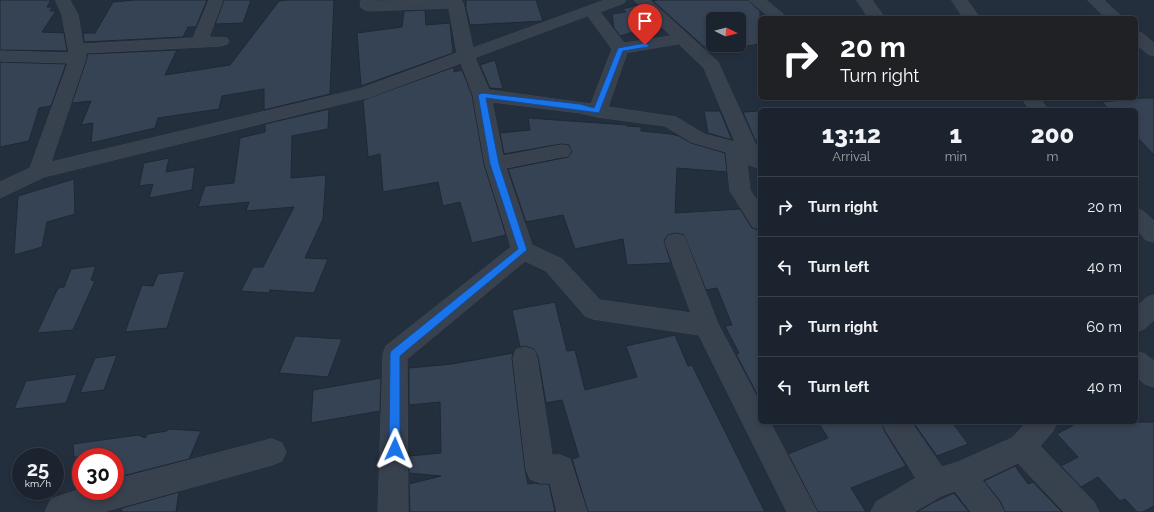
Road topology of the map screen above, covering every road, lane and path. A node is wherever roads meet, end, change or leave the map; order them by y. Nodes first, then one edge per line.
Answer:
1 (63, 0) edge
2 (216, 0) edge
3 (368, 0) edge
4 (619, 0) edge
5 (641, 0) edge
6 (756, 0) edge
7 (864, 0) edge
8 (959, 0) edge
9 (1095, 0) edge
10 (592, 11) junction
11 (775, 14) dead end
12 (875, 16) edge
13 (971, 16) edge
14 (1114, 16) edge
15 (1138, 38) edge
16 (683, 39) junction
17 (221, 41) dead end
18 (199, 42) junction
19 (620, 49) junction
20 (1154, 51) edge
21 (77, 54) junction
22 (0, 56) edge
23 (466, 56) junction
24 (482, 95) junction
25 (597, 111) junction
26 (735, 148) junction
27 (561, 151) dead end
28 (756, 161) edge
29 (494, 164) junction
30 (38, 172) junction
31 (0, 191) edge
32 (758, 218) edge
33 (1138, 218) edge
34 (1154, 234) edge
35 (676, 242) dead end
36 (523, 250) junction
37 (707, 326) junction
38 (525, 358) dead end
39 (1138, 364) edge
40 (1154, 376) edge
41 (897, 424) edge
42 (1042, 424) edge
43 (1022, 447) junction
44 (272, 452) dead end
45 (948, 479) junction
46 (60, 512) edge
47 (393, 512) edge
48 (572, 512) edge
49 (802, 512) edge
50 (886, 512) edge
51 (989, 512) edge
52 (1084, 512) edge

1 - 21 street
2 - 18 street
3 - 23 street
4 - 10 street
5 - 16 street
6 - 11 street
7 - 12 street
8 - 13 street
9 - 14 street
10 - 19 street
10 - 23 street
15 - 20 street
16 - 19 street
16 - 28 street
17 - 18 street
18 - 21 street
19 - 25 street
21 - 22 street
21 - 30 street
23 - 24 street
23 - 30 street
24 - 25 street
24 - 29 street
25 - 26 street
26 - 28 street
26 - 32 street
27 - 29 street
29 - 36 street
30 - 31 street
33 - 34 street
35 - 37 street
36 - 37 street
36 - 47 street
37 - 49 street
38 - 48 street
39 - 40 street
41 - 45 street
42 - 43 street
43 - 45 street
43 - 52 street
44 - 46 street
45 - 50 street
45 - 51 street

